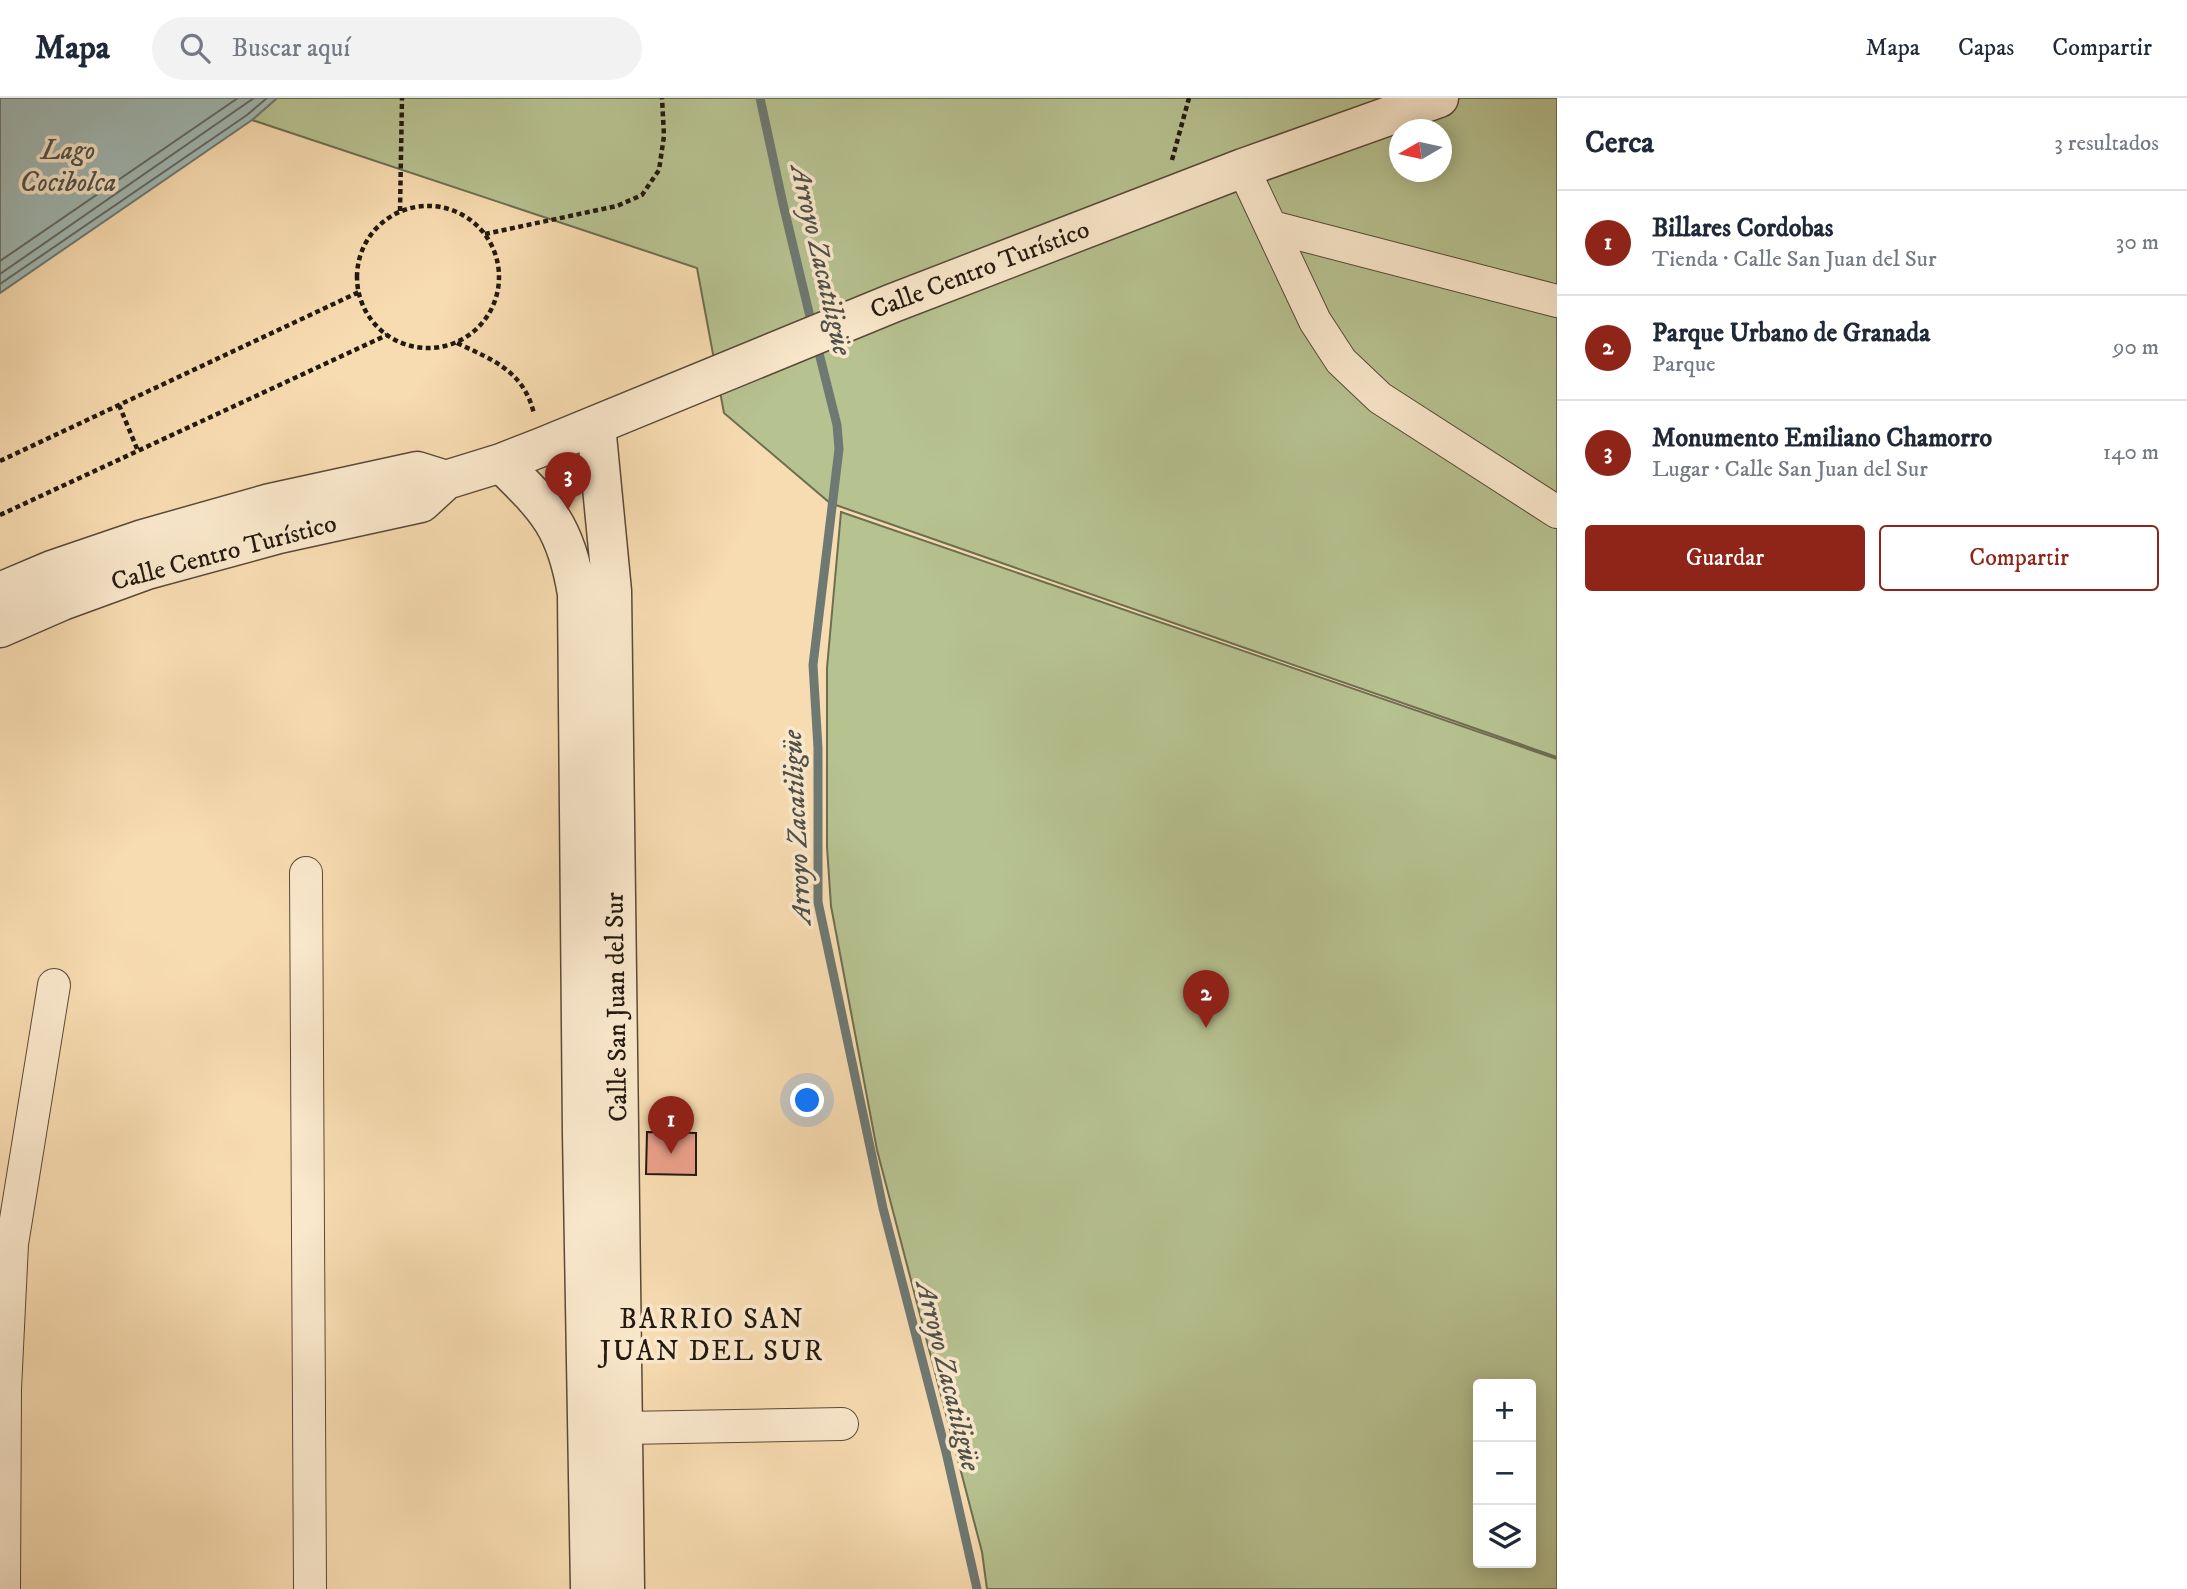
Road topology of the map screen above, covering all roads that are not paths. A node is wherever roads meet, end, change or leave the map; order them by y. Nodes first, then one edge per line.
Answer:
1 (1439, 98) edge
2 (1243, 168) junction
3 (1272, 227) junction
4 (1557, 301) edge
5 (596, 425) junction
6 (501, 463) junction
7 (1557, 513) edge
8 (57, 585) junction
9 (0, 592) edge
10 (594, 593) junction
11 (0, 628) edge
12 (306, 873) dead end
13 (54, 985) dead end
14 (600, 1133) junction
15 (842, 1424) dead end
16 (624, 1428) junction
17 (4, 1589) edge
18 (310, 1589) edge
19 (590, 1589) edge
20 (625, 1589) edge

1 - 2 street, Calle Centro Turístico
2 - 3 street
2 - 5 street, Calle Centro Turístico
3 - 4 street
3 - 7 street
5 - 6 street, Calle Centro Turístico
5 - 10 street, Calle San Juan del Sur
6 - 8 street, Calle Centro Turístico
6 - 10 street, Calle San Juan del Sur
8 - 9 street, Calle Centro Turístico
8 - 11 street, Calle Centro Turístico
10 - 14 street, Calle San Juan del Sur
12 - 18 street
13 - 17 street
14 - 16 street, Calle San Juan del Sur
14 - 19 street, Calle San Juan del Sur
15 - 16 street
16 - 20 street, Calle San Juan del Sur

